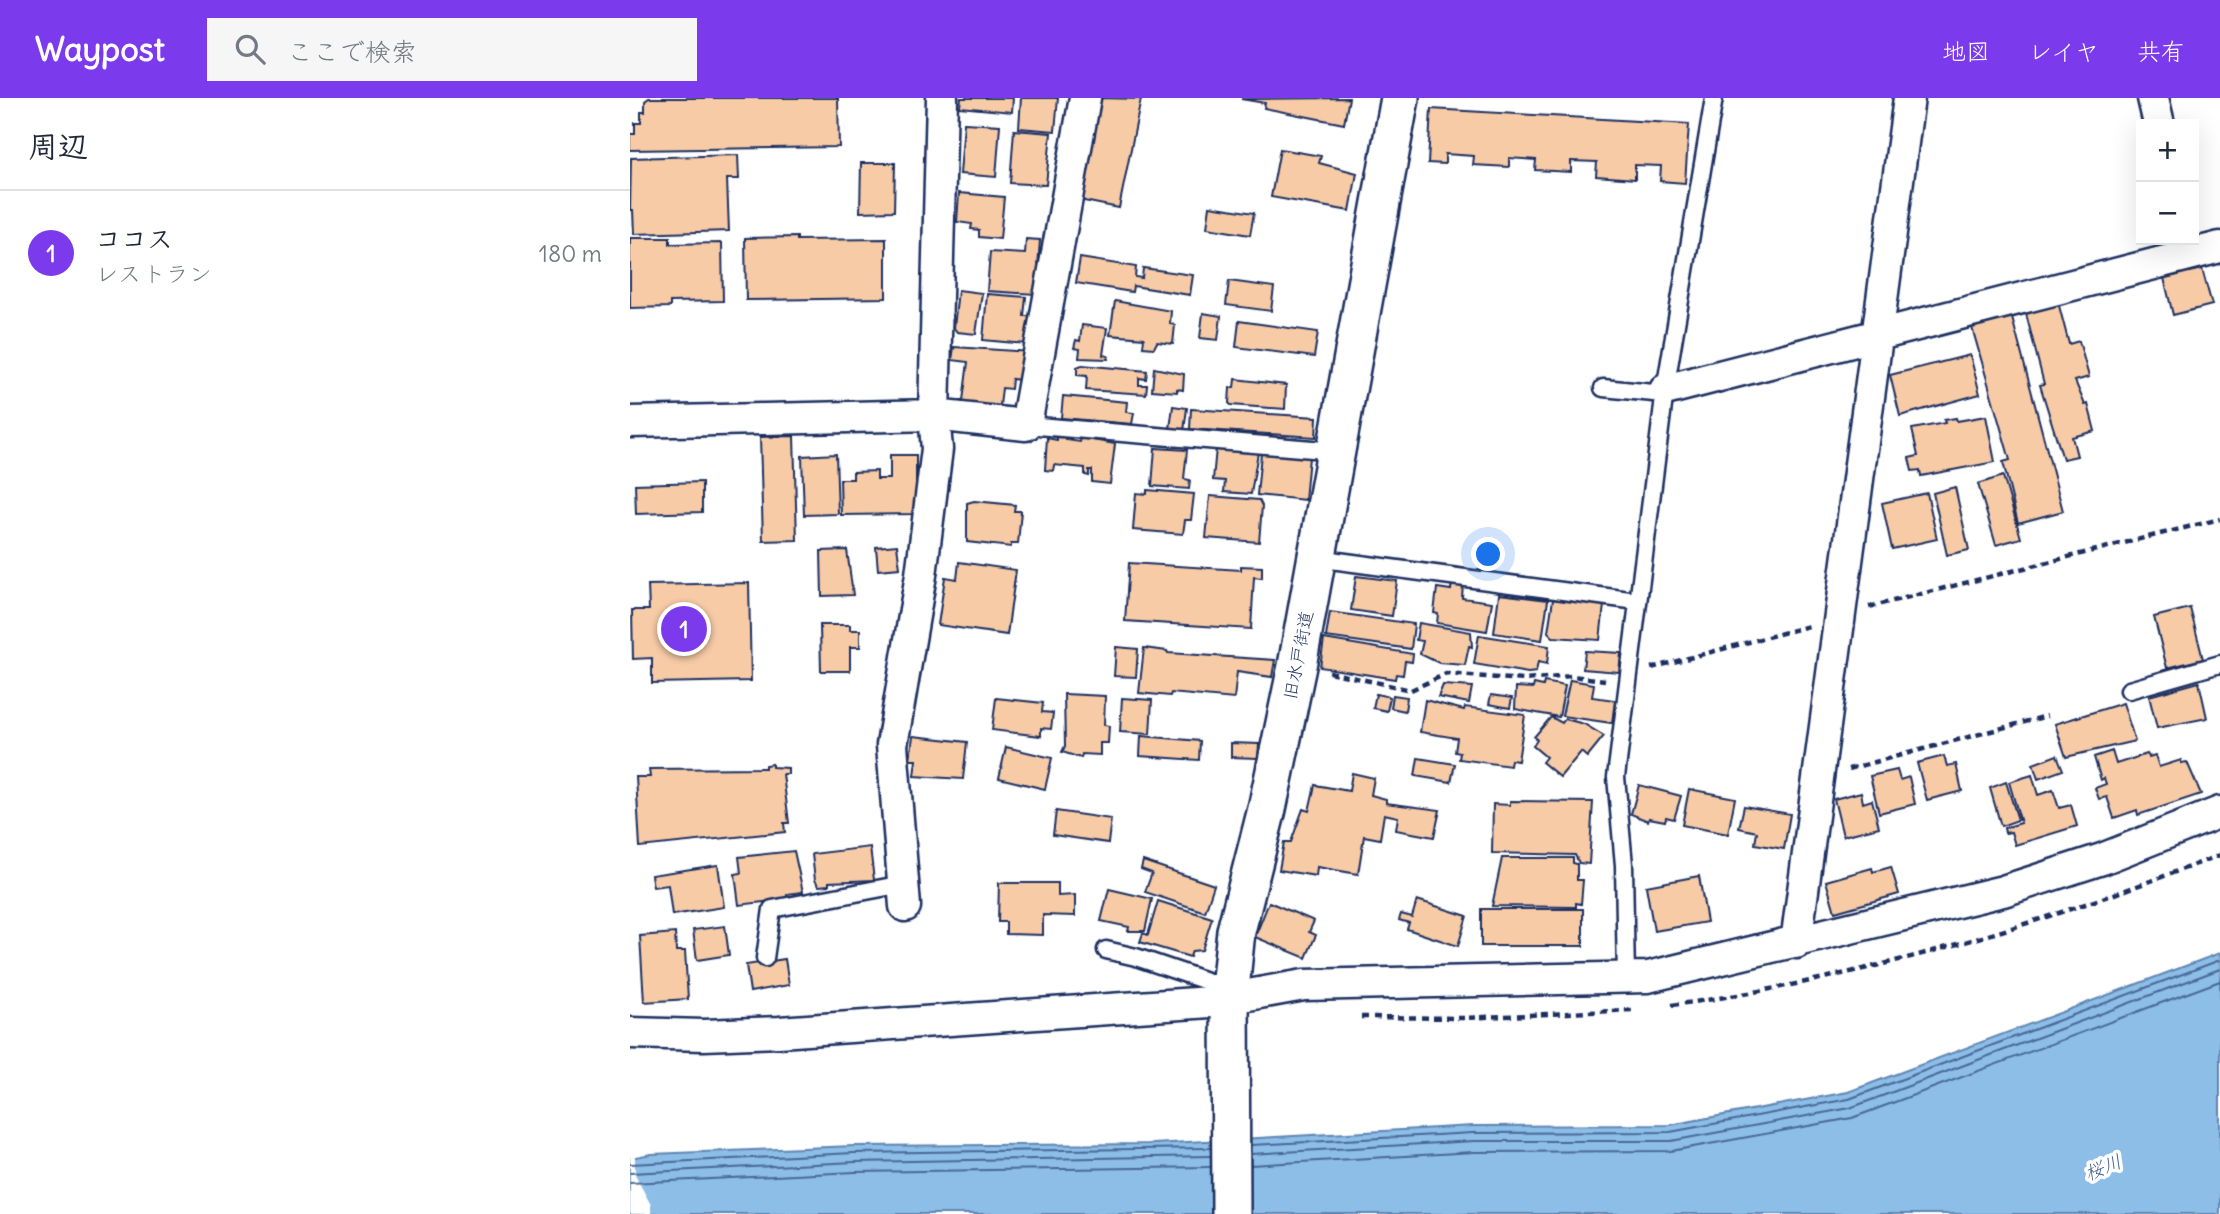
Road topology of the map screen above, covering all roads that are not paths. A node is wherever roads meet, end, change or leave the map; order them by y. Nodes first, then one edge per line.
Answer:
1 (942, 98) edge
2 (1085, 98) edge
3 (1400, 98) edge
4 (1714, 98) edge
5 (1909, 98) edge
6 (2152, 98) edge
7 (2158, 119) edge
8 (2200, 247) edge
9 (1879, 332) junction
10 (1602, 388) dead end
11 (1664, 392) junction
12 (934, 415) junction
13 (630, 422) edge
14 (1026, 425) junction
15 (1336, 451) junction
16 (1316, 558) junction
17 (1637, 601) junction
18 (2220, 664) edge
19 (2129, 690) dead end
20 (2220, 812) edge
21 (904, 895) joint
22 (1796, 943) junction
23 (1106, 950) dead end
24 (765, 958) dead end
25 (1626, 980) junction
26 (1230, 1004) junction
27 (630, 1033) edge
28 (1231, 1214) edge

1 - 12 street
2 - 14 street
3 - 15 street, 旧水戸街道
4 - 11 lane
5 - 9 street
6 - 7 street
8 - 9 street
9 - 11 street
9 - 22 street
10 - 11 lane
11 - 17 lane
12 - 13 street
12 - 14 street
12 - 21 street
14 - 15 lane
15 - 16 street, 旧水戸街道
16 - 17 lane
16 - 26 street, 旧水戸街道
17 - 25 lane
18 - 19 lane
20 - 22 street
21 - 24 lane
22 - 25 street
23 - 26 lane
25 - 26 street
26 - 27 street
26 - 28 street, 旧水戸街道

